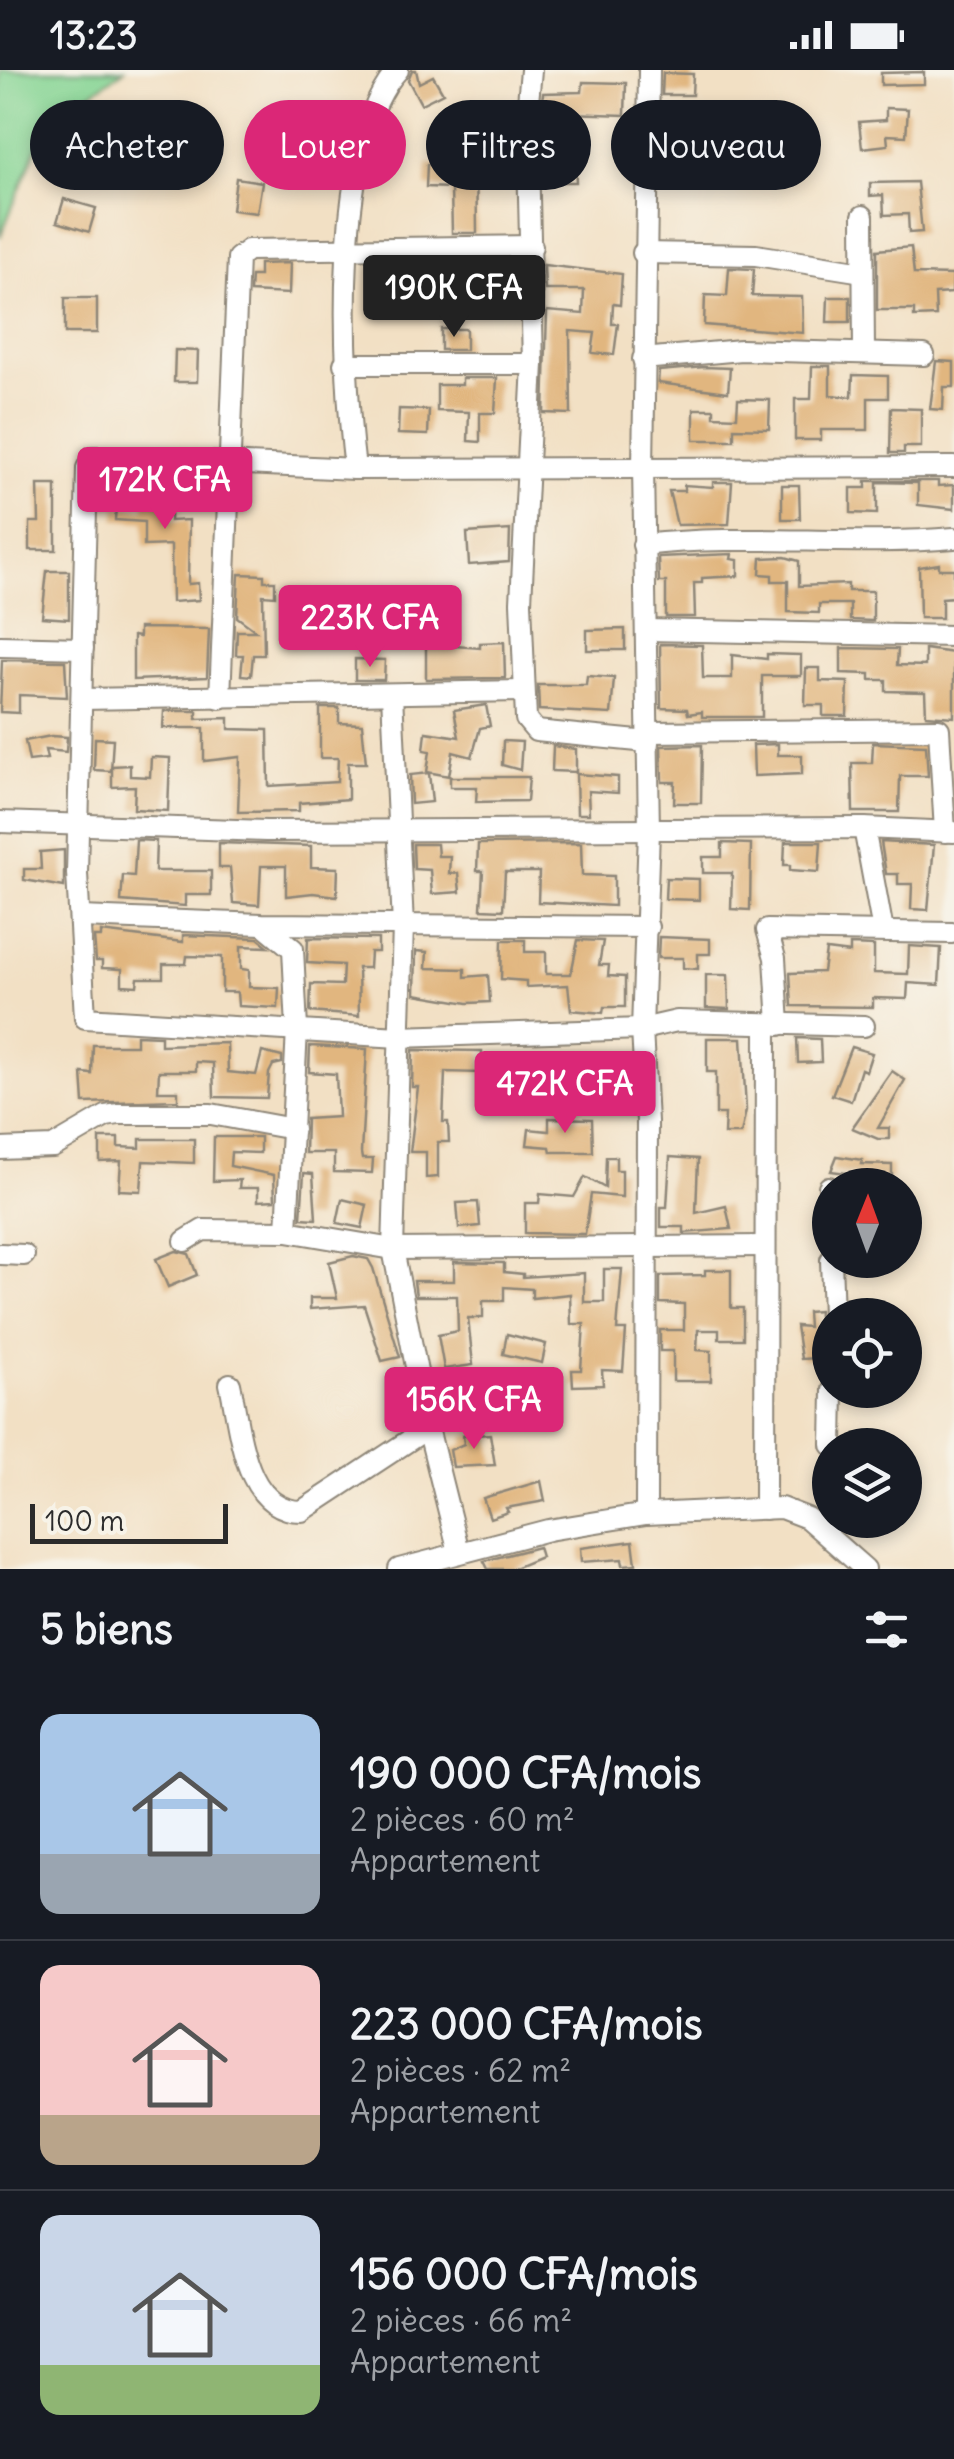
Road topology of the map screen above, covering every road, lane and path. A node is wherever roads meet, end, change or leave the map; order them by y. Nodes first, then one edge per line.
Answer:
1 (398, 70) edge
2 (531, 70) edge
3 (649, 70) edge
4 (862, 216) dead end
5 (532, 246) junction
6 (351, 249) junction
7 (644, 253) junction
8 (863, 272) junction
9 (864, 353) junction
10 (924, 355) dead end
11 (643, 358) junction
12 (344, 364) junction
13 (533, 364) junction
14 (230, 462) junction
15 (528, 465) junction
16 (954, 466) edge
17 (643, 467) junction
18 (355, 469) junction
19 (954, 538) edge
20 (643, 545) junction
21 (646, 630) junction
22 (954, 636) edge
23 (0, 646) edge
24 (83, 648) junction
25 (521, 691) junction
26 (392, 694) junction
27 (220, 698) junction
28 (82, 700) junction
29 (648, 737) junction
30 (0, 822) edge
31 (81, 824) junction
32 (864, 828) junction
33 (400, 830) junction
34 (649, 832) junction
35 (949, 832) edge
36 (81, 917) junction
37 (262, 924) junction
38 (403, 926) junction
39 (648, 927) junction
40 (883, 931) junction
41 (952, 933) edge
42 (772, 1024) junction
43 (864, 1026) dead end
44 (297, 1029) junction
45 (642, 1030) junction
46 (399, 1037) junction
47 (293, 1129) junction
48 (0, 1149) edge
49 (287, 1232) junction
50 (185, 1241) dead end
51 (646, 1246) junction
52 (764, 1246) junction
53 (393, 1249) junction
54 (0, 1254) edge
55 (24, 1255) dead end
56 (230, 1384) dead end
57 (428, 1428) junction
58 (765, 1509) junction
59 (646, 1514) junction
60 (812, 1519) edge
61 (838, 1538) edge
62 (459, 1552) junction
63 (400, 1569) edge
64 (865, 1569) edge

1 - 6 street
2 - 5 street
3 - 7 street
4 - 8 street
5 - 6 street
5 - 13 street
6 - 12 street
6 - 14 street
7 - 8 street
7 - 11 street
8 - 9 street
9 - 10 street
9 - 11 street
11 - 17 street
12 - 13 street
12 - 18 street
13 - 15 street
14 - 18 street
14 - 24 street
14 - 27 street
15 - 17 street
15 - 18 street
15 - 25 street
16 - 17 street
17 - 20 street
19 - 20 street
20 - 21 street
21 - 22 street
21 - 29 street
23 - 24 street
24 - 28 street
25 - 26 street
25 - 29 street
26 - 27 street
26 - 33 street
27 - 28 street
28 - 31 street
29 - 34 street
29 - 35 street
30 - 31 street
31 - 33 street
31 - 36 street
32 - 34 street
32 - 35 street
32 - 40 street
33 - 34 street
33 - 38 street
34 - 39 street
36 - 37 street
36 - 44 street
37 - 38 street
37 - 44 street
38 - 39 street
38 - 46 street
39 - 45 street
40 - 41 street
40 - 42 street
42 - 43 street
42 - 45 street
42 - 52 street
44 - 46 street
44 - 47 street
45 - 46 street
45 - 51 street
46 - 53 street
47 - 48 street
47 - 49 street
49 - 50 street
49 - 53 street
51 - 52 street
51 - 53 street
51 - 59 street
52 - 58 street
53 - 57 street
54 - 55 street
56 - 57 street
57 - 62 street
58 - 59 street
58 - 60 street
59 - 62 street
61 - 64 street
62 - 63 street

